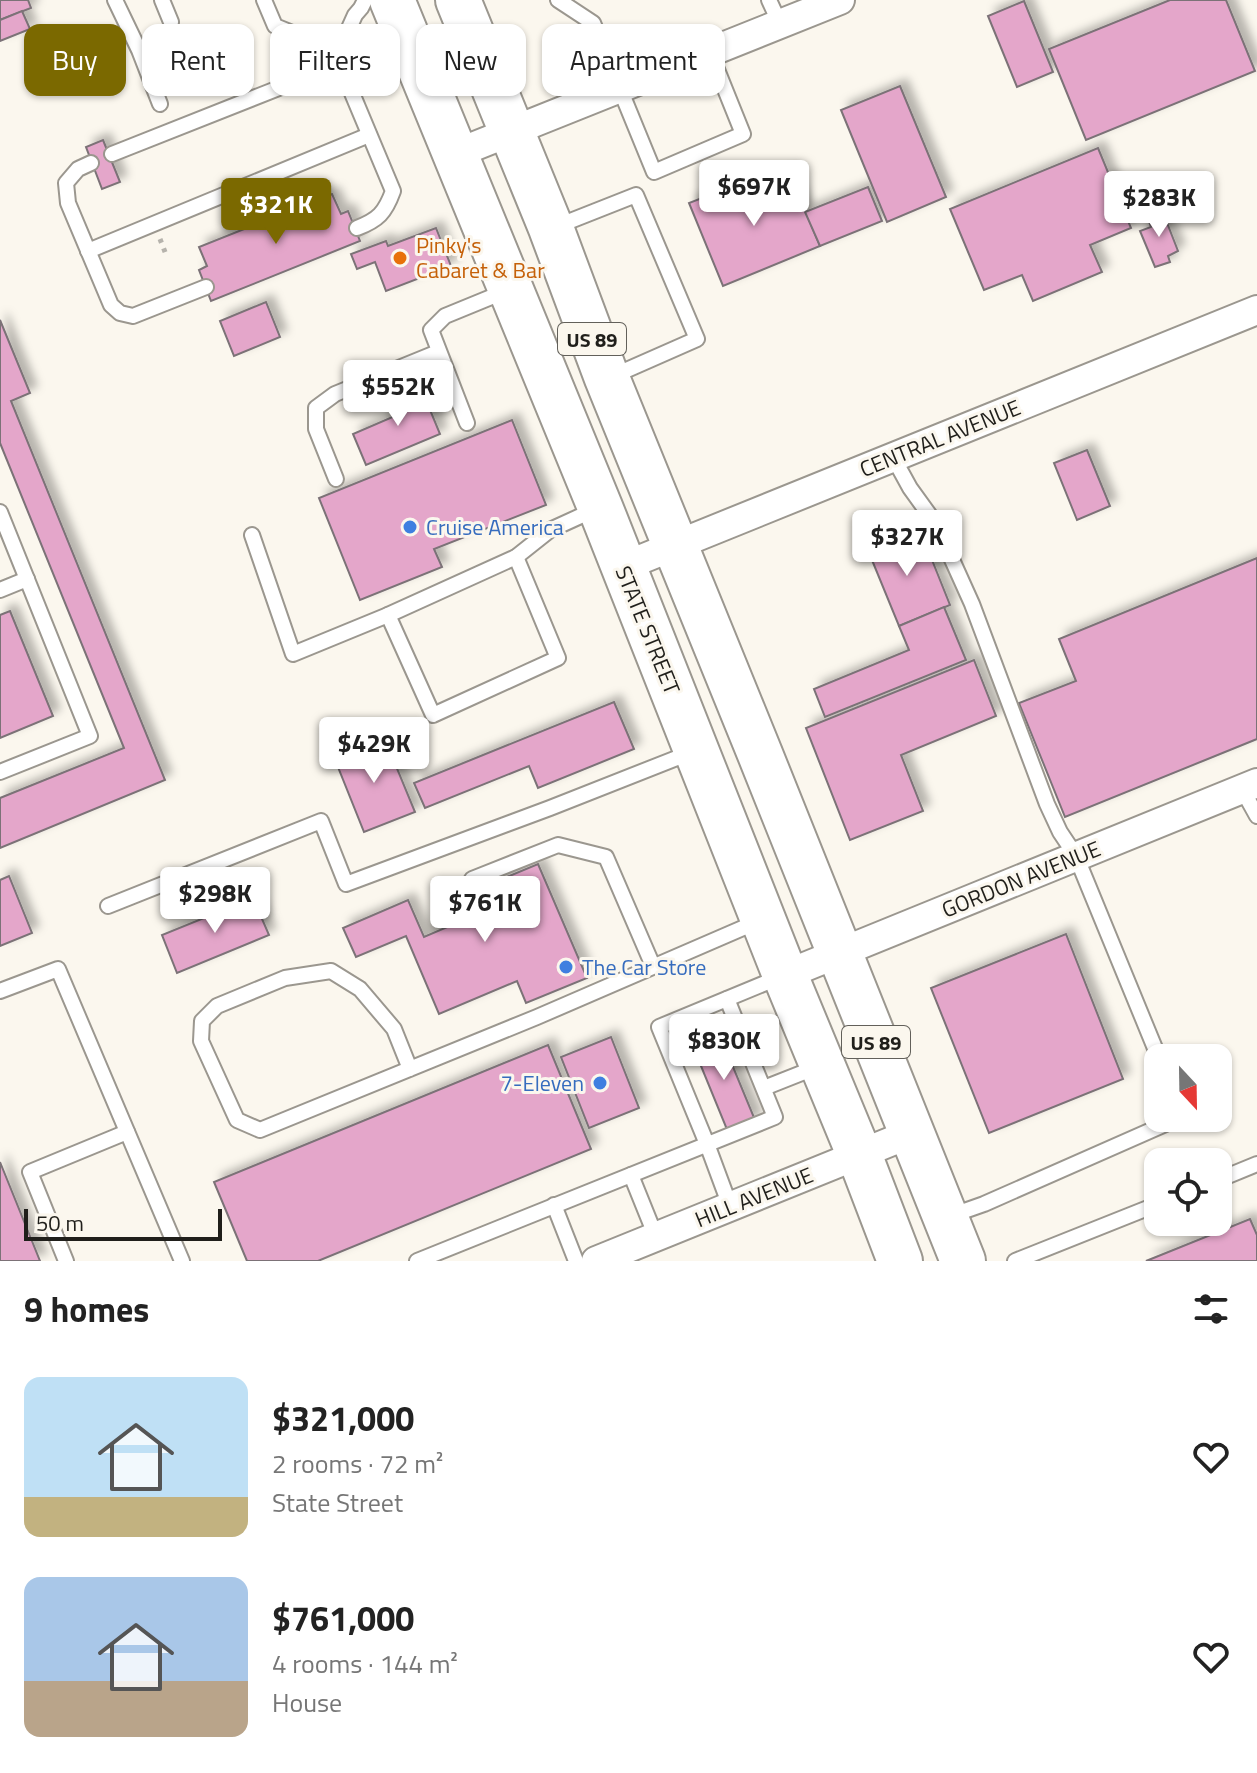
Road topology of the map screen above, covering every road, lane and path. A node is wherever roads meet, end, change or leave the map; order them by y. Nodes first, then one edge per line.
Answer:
1 (115, 0) edge
2 (162, 0) edge
3 (264, 0) edge
4 (365, 0) edge
5 (392, 0) edge
6 (458, 0) edge
7 (558, 0) edge
8 (828, 2) edge
9 (774, 12) edge
10 (171, 22) dead end
11 (274, 24) edge
12 (350, 24) edge
13 (593, 24) edge
14 (400, 43) edge
15 (725, 43) edge
16 (410, 45) junction
17 (725, 89) edge
18 (270, 92) edge
19 (355, 96) edge
20 (601, 96) edge
21 (622, 96) edge
22 (160, 104) dead end
23 (512, 131) junction
24 (369, 135) junction
25 (112, 154) dead end
26 (455, 154) junction
27 (91, 163) dead end
28 (654, 172) junction
29 (636, 195) junction
30 (357, 228) dead end
31 (551, 228) junction
32 (88, 251) junction
33 (206, 287) dead end
34 (510, 290) junction
35 (1257, 310) edge
36 (438, 352) junction
37 (607, 378) junction
38 (467, 423) dead end
39 (893, 457) junction
40 (336, 479) dead end
41 (600, 507) junction
42 (0, 512) edge
43 (252, 535) dead end
44 (675, 546) junction
45 (516, 557) junction
46 (622, 567) junction
47 (27, 579) junction
48 (0, 590) edge
49 (388, 615) junction
50 (696, 751) junction
51 (0, 772) edge
52 (1250, 786) edge
53 (1257, 816) edge
54 (1076, 856) junction
55 (472, 879) dead end
56 (108, 906) dead end
57 (763, 919) junction
58 (840, 952) junction
59 (653, 966) junction
60 (785, 975) junction
61 (0, 991) edge
62 (727, 999) junction
63 (1153, 1044) edge
64 (821, 1065) junction
65 (410, 1069) junction
66 (764, 1088) junction
67 (127, 1132) junction
68 (1147, 1132) edge
69 (912, 1133) junction
70 (707, 1144) junction
71 (859, 1154) junction
72 (1257, 1164) edge
73 (1232, 1174) edge
74 (631, 1175) junction
75 (554, 1205) junction
76 (730, 1206) junction
77 (1144, 1210) edge
78 (946, 1218) junction
79 (656, 1237) junction
80 (439, 1257) edge
81 (66, 1261) edge
82 (182, 1261) edge
83 (417, 1261) edge
84 (576, 1261) edge
85 (596, 1261) edge
86 (900, 1261) edge
87 (963, 1261) edge
88 (1015, 1261) edge

1 - 22 lane
2 - 10 lane
3 - 11 lane
4 - 12 lane
5 - 16 main road, STATE STREET / US 89
6 - 23 main road, US 89
7 - 13 lane
8 - 9 street
9 - 15 street
14 - 16 lane
16 - 26 main road, STATE STREET / US 89
17 - 28 lane
18 - 25 lane
19 - 24 lane
20 - 23 street
21 - 28 lane
23 - 26 street
23 - 31 main road, US 89
24 - 30 lane
24 - 32 lane
26 - 34 main road, STATE STREET / US 89
27 - 32 lane
28 - 29 lane
29 - 31 lane
29 - 37 lane
31 - 37 main road, US 89
32 - 33 lane
34 - 36 lane
34 - 41 main road, STATE STREET / US 89
35 - 39 street, CENTRAL AVENUE
36 - 38 lane
36 - 40 lane
37 - 44 main road, US 89
39 - 44 street, CENTRAL AVENUE
39 - 54 lane
41 - 45 lane
41 - 46 main road, STATE STREET / US 89
42 - 47 lane
43 - 49 lane
44 - 46 street, CENTRAL AVENUE
44 - 58 main road, US 89
45 - 49 lane
45 - 49 lane
46 - 50 main road, STATE STREET / US 89
47 - 48 lane
47 - 51 lane
50 - 56 lane
50 - 57 main road, STATE STREET / US 89
52 - 53 lane
52 - 54 street, GORDON AVENUE
54 - 58 street, GORDON AVENUE
54 - 63 lane
55 - 59 lane
57 - 59 lane
57 - 60 main road, STATE STREET / US 89
58 - 60 street, GORDON AVENUE
58 - 69 main road, US 89
59 - 65 lane
60 - 62 lane
60 - 64 main road, STATE STREET / US 89
61 - 67 lane
62 - 66 lane
62 - 70 lane
64 - 66 lane
64 - 71 main road, STATE STREET / US 89
65 - 65 lane
66 - 70 lane
67 - 81 lane
67 - 82 lane
68 - 78 lane
69 - 71 street, HILL AVENUE
69 - 78 main road, US 89
70 - 74 lane
70 - 76 lane
71 - 76 street, HILL AVENUE
71 - 86 main road, STATE STREET / US 89
72 - 73 lane
74 - 75 lane
74 - 79 lane
75 - 80 lane
75 - 84 lane
76 - 79 street, HILL AVENUE
77 - 88 lane
78 - 87 main road, US 89
79 - 85 street, HILL AVENUE
80 - 83 lane

